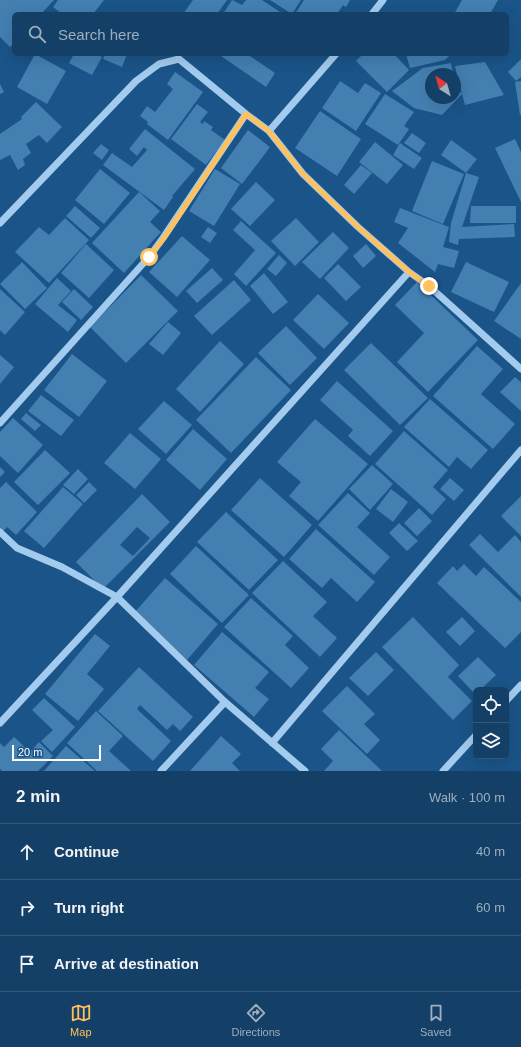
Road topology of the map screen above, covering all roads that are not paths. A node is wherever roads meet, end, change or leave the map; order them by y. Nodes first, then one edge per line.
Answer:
1 (383, 0) edge
2 (374, 12) edge
3 (334, 56) edge
4 (246, 114) junction
5 (269, 131) junction
6 (0, 223) edge
7 (409, 272) junction
8 (521, 369) edge
9 (0, 423) edge
10 (521, 450) edge
11 (0, 532) edge
12 (117, 597) junction
13 (521, 685) edge
14 (509, 698) edge
15 (225, 702) junction
16 (0, 723) edge
17 (473, 738) edge
18 (272, 743) junction
19 (162, 771) edge
20 (305, 771) edge
21 (443, 771) edge

1 - 2 street
3 - 5 street
4 - 5 street
4 - 6 street
4 - 9 street
5 - 7 street
7 - 8 street
7 - 12 street
10 - 18 street
11 - 12 street
12 - 15 street
12 - 16 street
13 - 14 street
15 - 18 street
15 - 19 street
17 - 21 street
18 - 20 street

